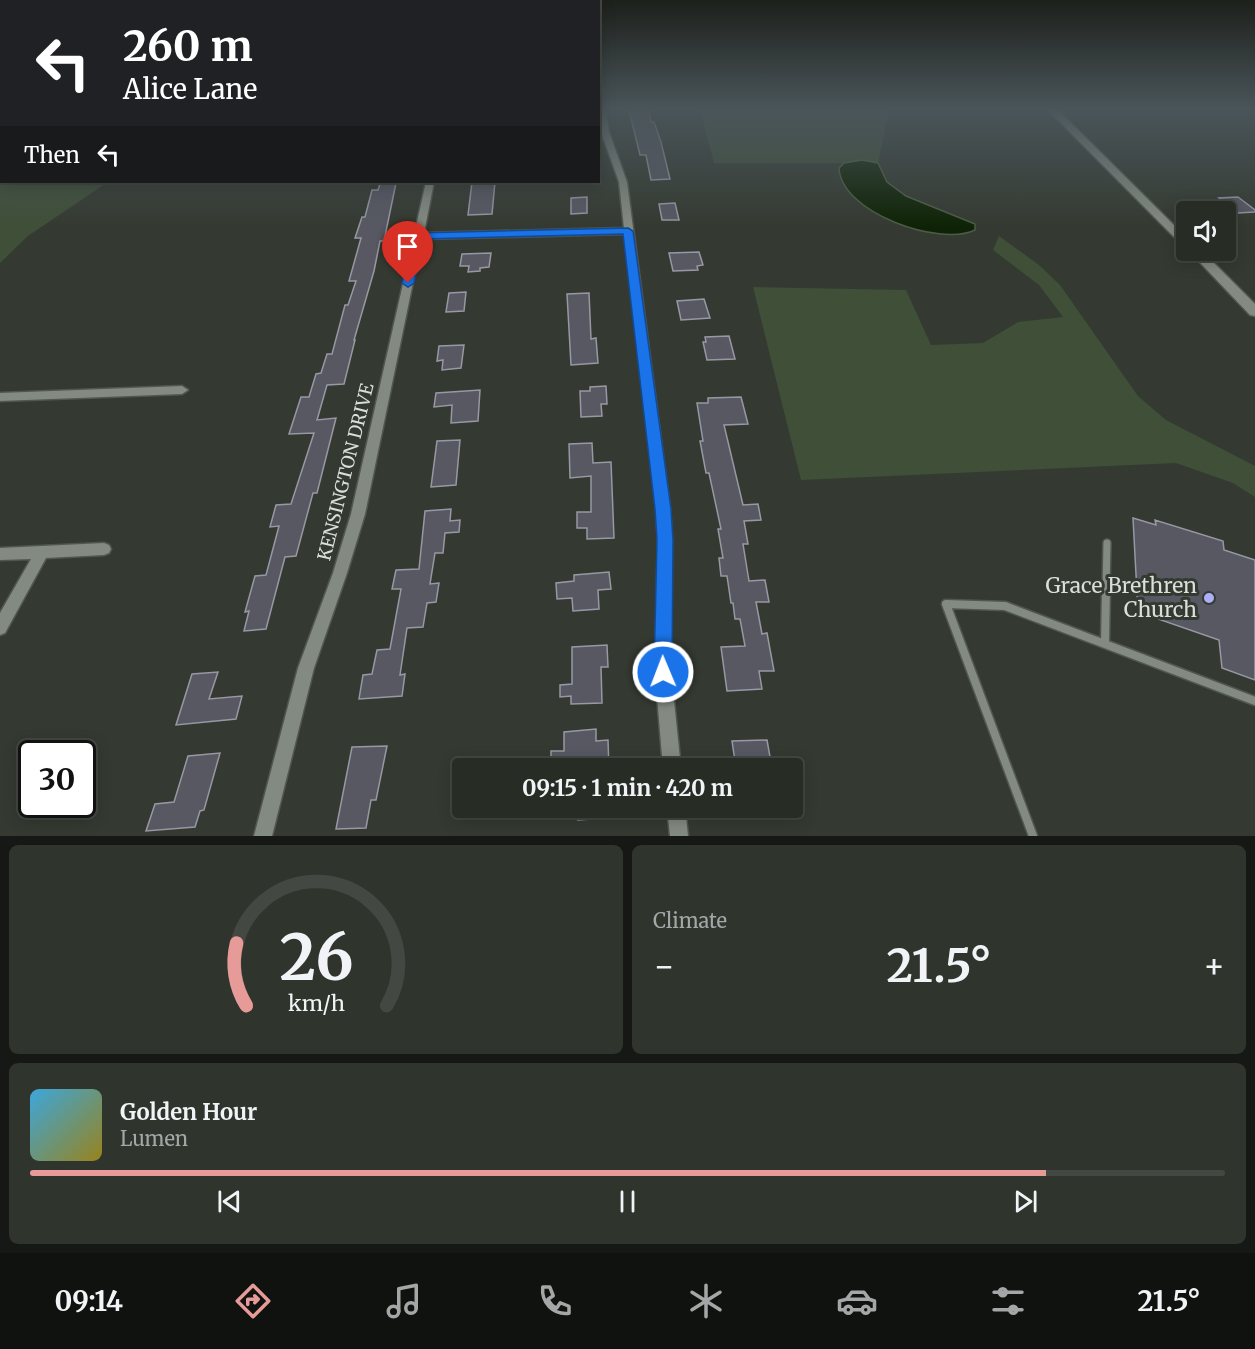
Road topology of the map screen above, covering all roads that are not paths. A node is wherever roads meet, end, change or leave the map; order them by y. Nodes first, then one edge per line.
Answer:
1 (611, 149) edge
2 (1092, 149) edge
3 (430, 183) edge
4 (628, 231) junction
5 (1176, 233) edge
6 (418, 236) junction
7 (1205, 261) edge
8 (1255, 312) edge
9 (182, 390) dead end
10 (0, 397) edge
11 (1107, 543) dead end
12 (104, 549) dead end
13 (42, 552) junction
14 (0, 554) edge
15 (0, 628) edge
16 (1105, 644) junction
17 (1255, 701) edge
18 (671, 758) edge
19 (677, 818) edge
20 (263, 836) edge
21 (679, 836) edge
22 (1033, 836) edge

1 - 4 street
2 - 5 street
3 - 6 street, KENSINGTON DRIVE
4 - 6 street
4 - 18 street
6 - 20 street, KENSINGTON DRIVE
7 - 8 street
9 - 10 street
11 - 16 lane
12 - 13 street
13 - 14 street
13 - 15 street
16 - 17 lane
16 - 22 lane
19 - 21 street

